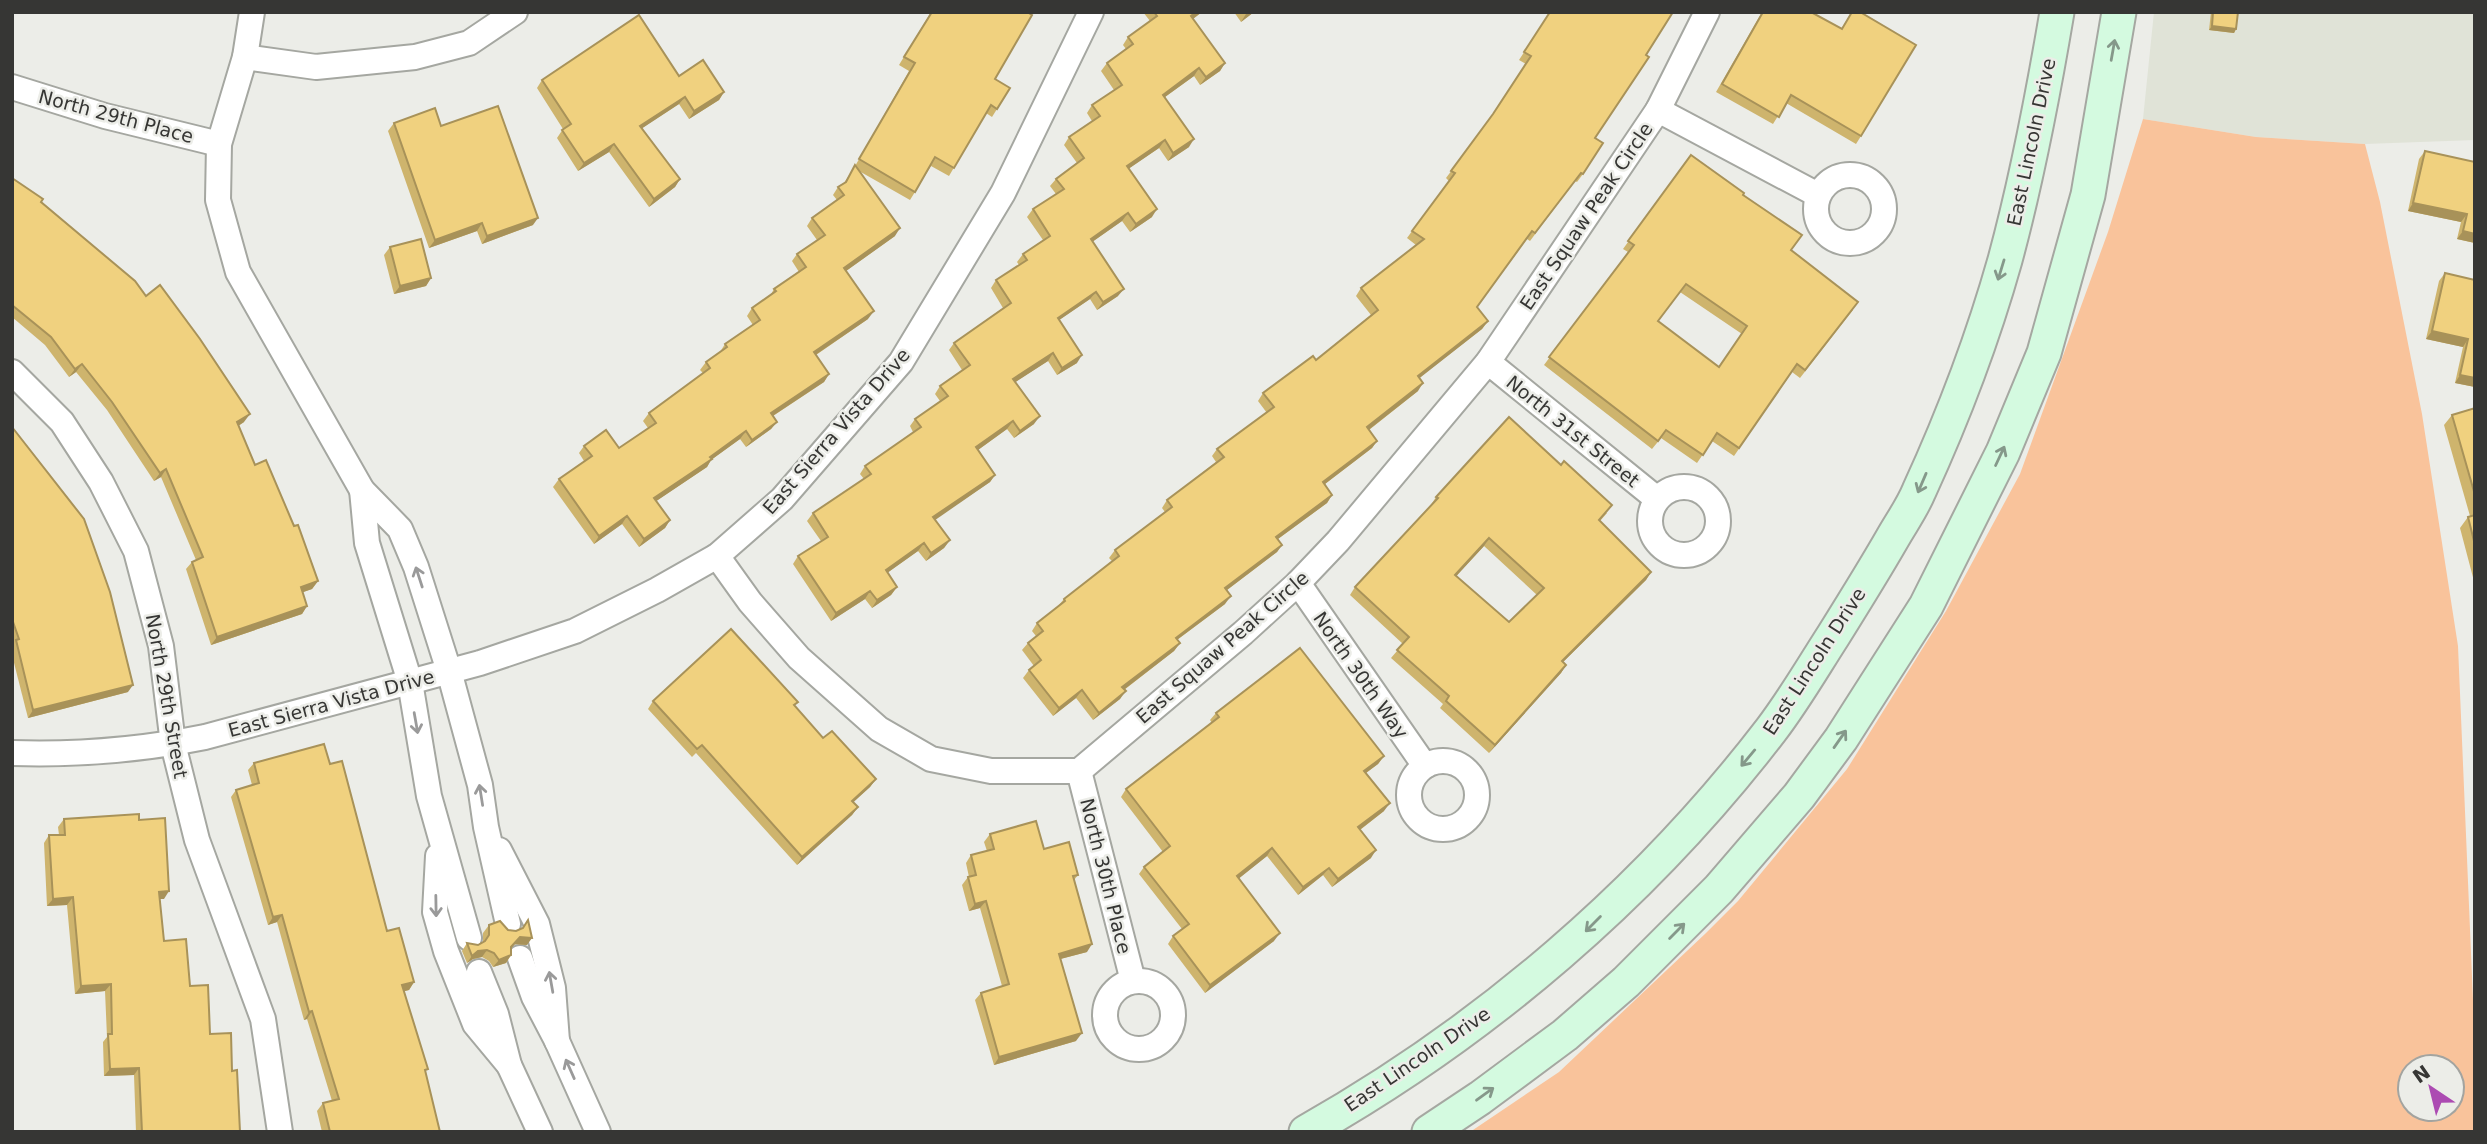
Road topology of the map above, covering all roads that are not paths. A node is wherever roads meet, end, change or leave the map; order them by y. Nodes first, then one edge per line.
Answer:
1 (252, 12) edge
2 (515, 12) edge
3 (1091, 12) edge
4 (1707, 12) edge
5 (2057, 12) edge
6 (2119, 12) edge
7 (245, 57) junction
8 (12, 88) edge
9 (1658, 110) junction
10 (219, 144) junction
11 (1818, 195) dead end
12 (1488, 362) junction
13 (12, 372) edge
14 (362, 490) junction
15 (1657, 499) dead end
16 (717, 556) junction
17 (1298, 583) junction
18 (449, 671) junction
19 (410, 682) junction
20 (173, 744) junction
21 (12, 753) edge
22 (1425, 766) dead end
23 (1079, 771) junction
24 (486, 827) junction
25 (439, 838) junction
26 (508, 924) dead end
27 (469, 938) dead end
28 (520, 958) dead end
29 (480, 972) dead end
30 (1133, 981) dead end
31 (558, 1041) junction
32 (509, 1065) junction
33 (280, 1132) edge
34 (540, 1132) edge
35 (598, 1132) edge
36 (1306, 1132) edge
37 (1429, 1132) edge

1 - 7 street
2 - 7 street
3 - 16 street, East Sierra Vista Drive
4 - 9 street, East Squaw Peak Circle
5 -> 36 main road, East Lincoln Drive
37 -> 6 main road
7 - 10 street
8 - 10 street, North 29th Place
9 - 11 street
9 - 12 street, East Squaw Peak Circle
10 - 14 street
12 - 15 street, North 31st Street
12 - 17 street, East Squaw Peak Circle
13 - 20 street, North 29th Street
18 -> 14 street
14 - 19 street
16 - 18 street, East Sierra Vista Drive
16 - 23 street
17 - 22 street, North 30th Way
17 - 23 street, East Squaw Peak Circle
18 - 19 street, East Sierra Vista Drive
24 -> 18 street
19 - 20 street, East Sierra Vista Drive
19 -> 25 street
20 - 21 street, East Sierra Vista Drive
20 - 33 street, North 29th Street
23 - 30 street, North 30th Place
24 - 26 street
31 -> 24 street
25 - 27 street
25 -> 32 street
28 - 31 street
29 - 32 street
35 -> 31 street
32 - 34 street

